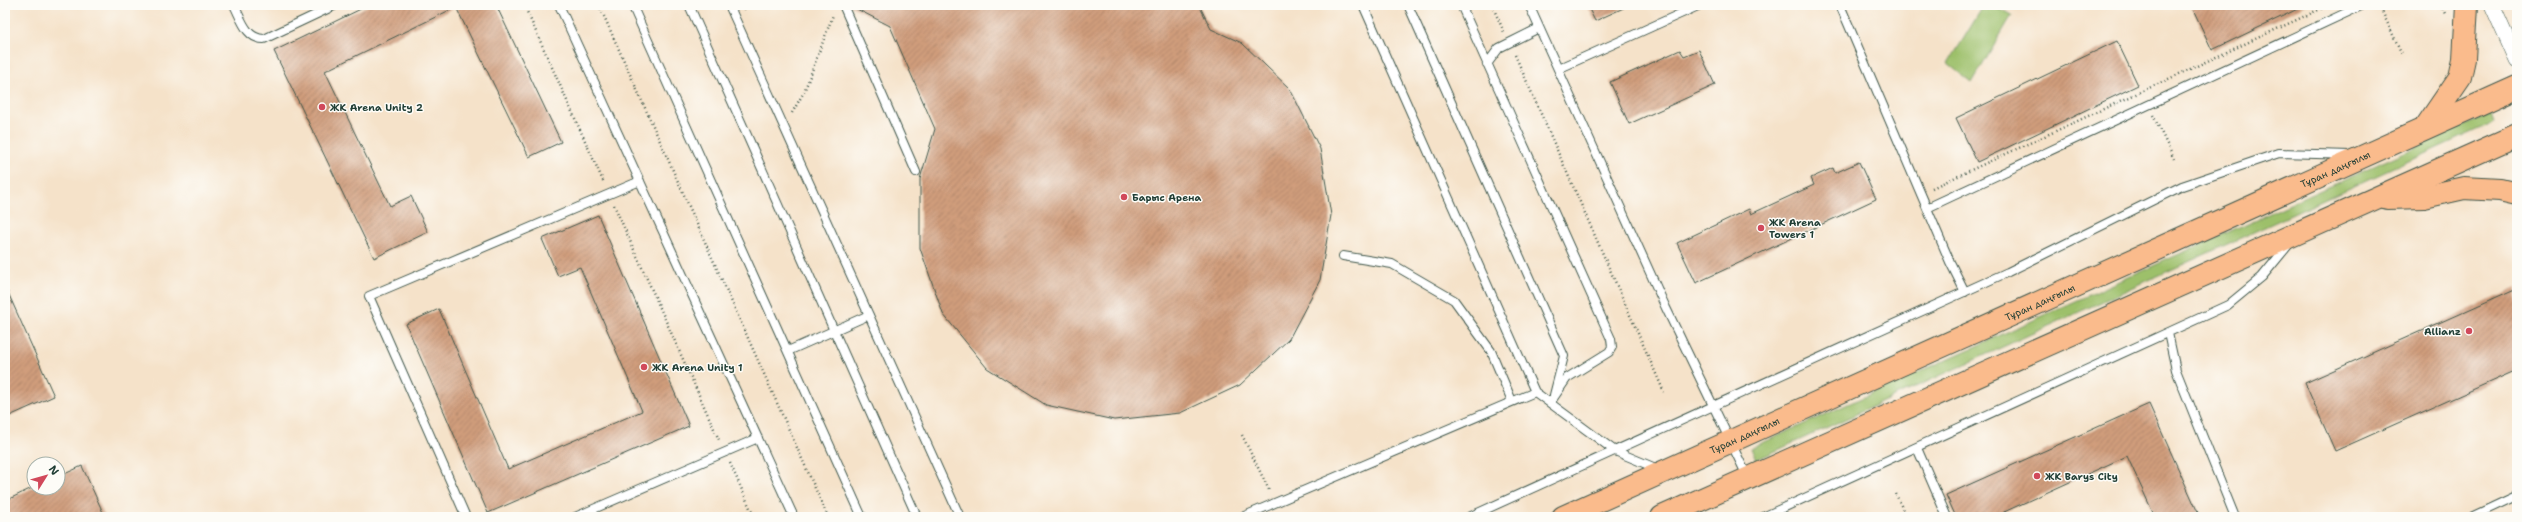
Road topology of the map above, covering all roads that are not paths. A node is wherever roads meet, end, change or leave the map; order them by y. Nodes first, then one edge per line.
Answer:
1 (234, 5) edge
2 (336, 5) edge
3 (559, 5) edge
4 (632, 5) edge
5 (690, 5) edge
6 (729, 5) edge
7 (843, 5) edge
8 (1363, 5) edge
9 (1408, 5) edge
10 (1461, 5) edge
11 (1528, 5) edge
12 (1700, 5) edge
13 (1840, 5) edge
14 (2363, 5) edge
15 (2466, 5) edge
16 (2492, 5) edge
17 (1539, 28) junction
18 (2517, 61) edge
19 (1487, 64) junction
20 (1558, 69) junction
21 (2517, 87) edge
22 (2425, 128) junction
23 (2517, 135) edge
24 (2365, 155) junction
25 (916, 172) dead end
26 (640, 181) junction
27 (2517, 194) edge
28 (2378, 198) junction
29 (1927, 208) junction
30 (2298, 234) junction
31 (1343, 256) dead end
32 (1965, 292) junction
33 (869, 315) junction
34 (835, 328) junction
35 (2168, 333) junction
36 (788, 351) junction
37 (1535, 392) junction
38 (1552, 400) junction
39 (1512, 401) junction
40 (1714, 406) junction
41 (758, 438) junction
42 (1731, 442) junction
43 (1917, 448) junction
44 (1614, 451) junction
45 (1663, 471) junction
46 (1748, 478) junction
47 (2517, 496) edge
48 (466, 517) edge
49 (575, 517) edge
50 (794, 517) edge
51 (862, 517) edge
52 (917, 517) edge
53 (960, 517) edge
54 (1242, 517) edge
55 (1469, 517) edge
56 (1563, 517) edge
57 (1662, 517) edge
58 (1763, 517) edge
59 (1947, 517) edge
60 (2235, 517) edge
61 (2474, 517) edge

1 - 2 lane
3 - 26 lane
4 - 36 lane
5 - 34 lane
6 - 33 lane
7 - 25 lane
8 - 37 lane
9 - 38 lane
10 - 19 lane
11 - 17 lane
12 - 20 lane
13 - 29 lane
14 - 29 lane
15 - 22 main road
16 - 18 street
17 - 19 lane
17 - 20 lane
19 - 38 lane
20 - 40 lane
21 - 22 main road, Тұран даңғылы
22 - 24 main road, Тұран даңғылы
23 - 28 main road
24 - 32 lane
24 - 42 main road, Тұран даңғылы
26 - 41 lane
26 - 48 lane
27 - 28 main road
28 - 30 main road
29 - 32 lane
30 - 35 lane
30 - 46 main road
31 - 39 lane
32 - 40 lane
33 - 34 lane
33 - 53 lane
34 - 36 lane
34 - 52 lane
35 - 43 lane
35 - 60 lane
36 - 51 lane
37 - 38 lane
37 - 39 lane
38 - 44 lane
39 - 54 lane
40 - 42 lane
40 - 44 lane
41 - 49 lane
41 - 50 lane
42 - 45 main road, Тұран даңғылы
42 - 46 lane
43 - 58 lane
43 - 59 lane
44 - 45 lane
44 - 55 lane
45 - 56 main road, Тұран даңғылы
46 - 57 main road
47 - 61 lane

